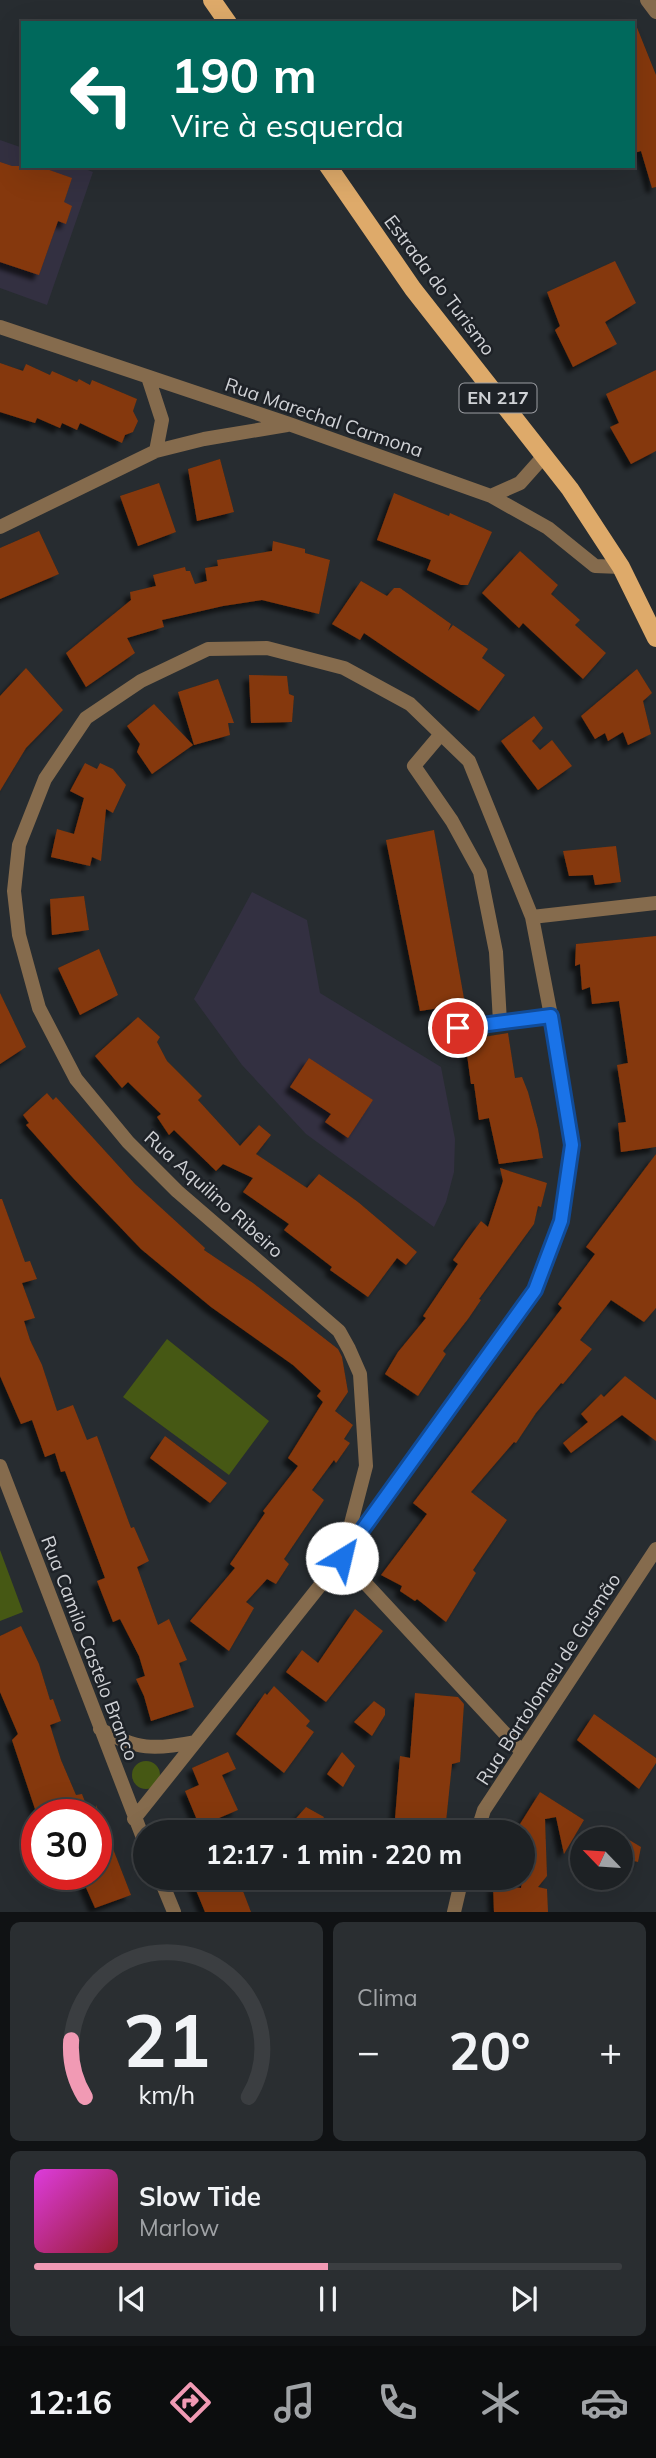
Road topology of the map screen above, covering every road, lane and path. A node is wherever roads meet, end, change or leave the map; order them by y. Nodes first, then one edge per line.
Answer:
1 (212, 0) edge
2 (647, 0) edge
3 (656, 12) edge
4 (227, 21) edge
5 (329, 168) edge
6 (0, 327) edge
7 (148, 377) junction
8 (289, 424) junction
9 (156, 452) junction
10 (544, 456) junction
11 (491, 496) junction
12 (0, 527) edge
13 (621, 567) junction
14 (656, 638) edge
15 (441, 734) junction
16 (656, 903) edge
17 (532, 917) junction
18 (551, 1016) junction
19 (500, 1022) junction
20 (437, 1031) dead end
21 (0, 1466) edge
22 (4, 1488) edge
23 (656, 1549) edge
24 (342, 1558) junction
25 (100, 1729) junction
26 (195, 1742) junction
27 (522, 1752) junction
28 (134, 1819) joint
29 (481, 1820) edge
30 (165, 1890) edge
31 (459, 1890) edge
32 (174, 1912) edge
33 (454, 1912) edge

1 - 4 main road
2 - 3 street
5 - 10 main road, Estrada do Turismo / EN 217
6 - 7 street, Rua Marechal Carmona
7 - 8 street, Rua Marechal Carmona
7 - 9 street
8 - 9 street
8 - 11 street, Rua Marechal Carmona
9 - 12 street
10 - 11 street
10 - 13 main road, Estrada do Turismo / EN 217
11 - 13 street, Rua Marechal Carmona
13 - 14 main road, Estrada do Turismo / EN 217
15 - 17 street, Rua Aquilino Ribeiro
15 - 19 street
15 - 24 street, Rua Aquilino Ribeiro
16 - 17 street
17 - 18 street, Rua Aquilino Ribeiro
18 - 19 street
18 - 24 street, Rua Aquilino Ribeiro
19 - 20 street
21 - 22 street, Rua Camilo Castelo Branco
22 - 25 street, Rua Camilo Castelo Branco
23 - 27 street, Rua Bartolomeu de Gusmão
24 - 26 street, Rua Aquilino Ribeiro
24 - 27 street
25 - 26 street
25 - 28 street, Rua Camilo Castelo Branco
26 - 28 street, Rua Aquilino Ribeiro
27 - 29 street, Rua Bartolomeu de Gusmão
30 - 32 street
31 - 33 street

